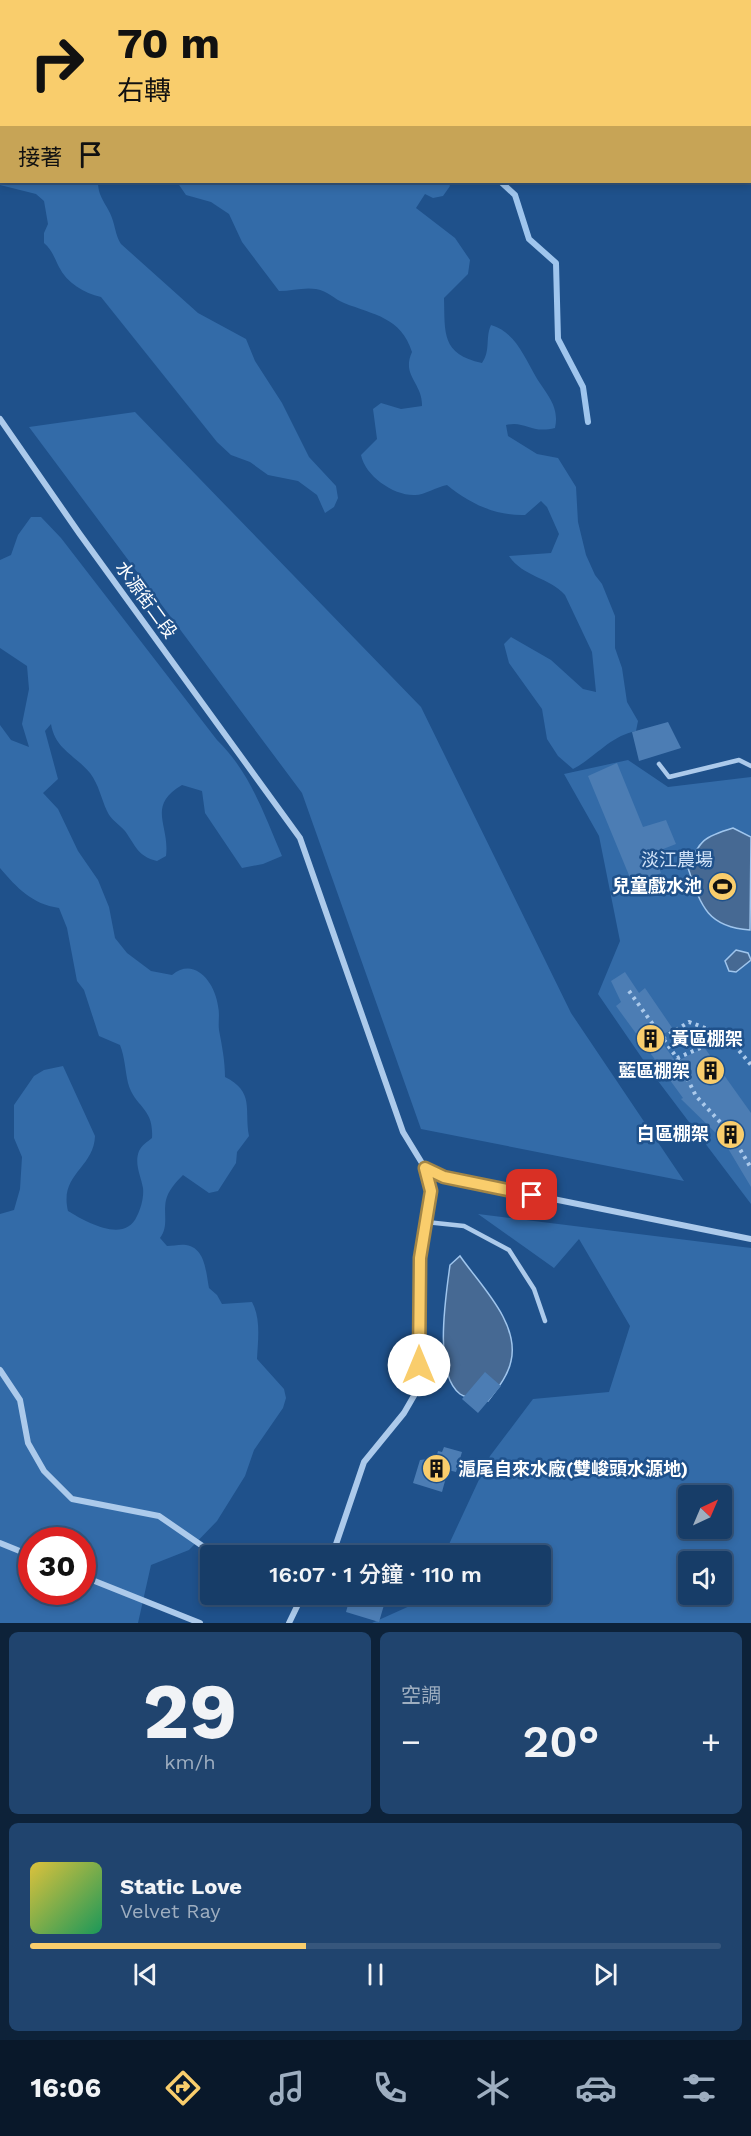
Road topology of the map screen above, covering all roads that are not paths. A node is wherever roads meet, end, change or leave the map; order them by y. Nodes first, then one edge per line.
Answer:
1 (0, 419) edge
2 (659, 764) dead end
3 (751, 766) edge
4 (425, 1168) junction
5 (426, 1222) junction
6 (751, 1239) edge
7 (545, 1321) dead end
8 (0, 1370) edge
9 (0, 1543) edge
10 (201, 1545) edge
11 (336, 1545) edge
12 (18, 1550) edge
13 (96, 1582) edge
14 (298, 1605) edge
15 (200, 1623) edge
16 (289, 1623) edge

1 - 4 street, 水源街二段
2 - 3 lane
4 - 5 street
4 - 6 street
5 - 7 lane
5 - 11 street
8 - 10 street
9 - 12 street
13 - 15 street
14 - 16 street

